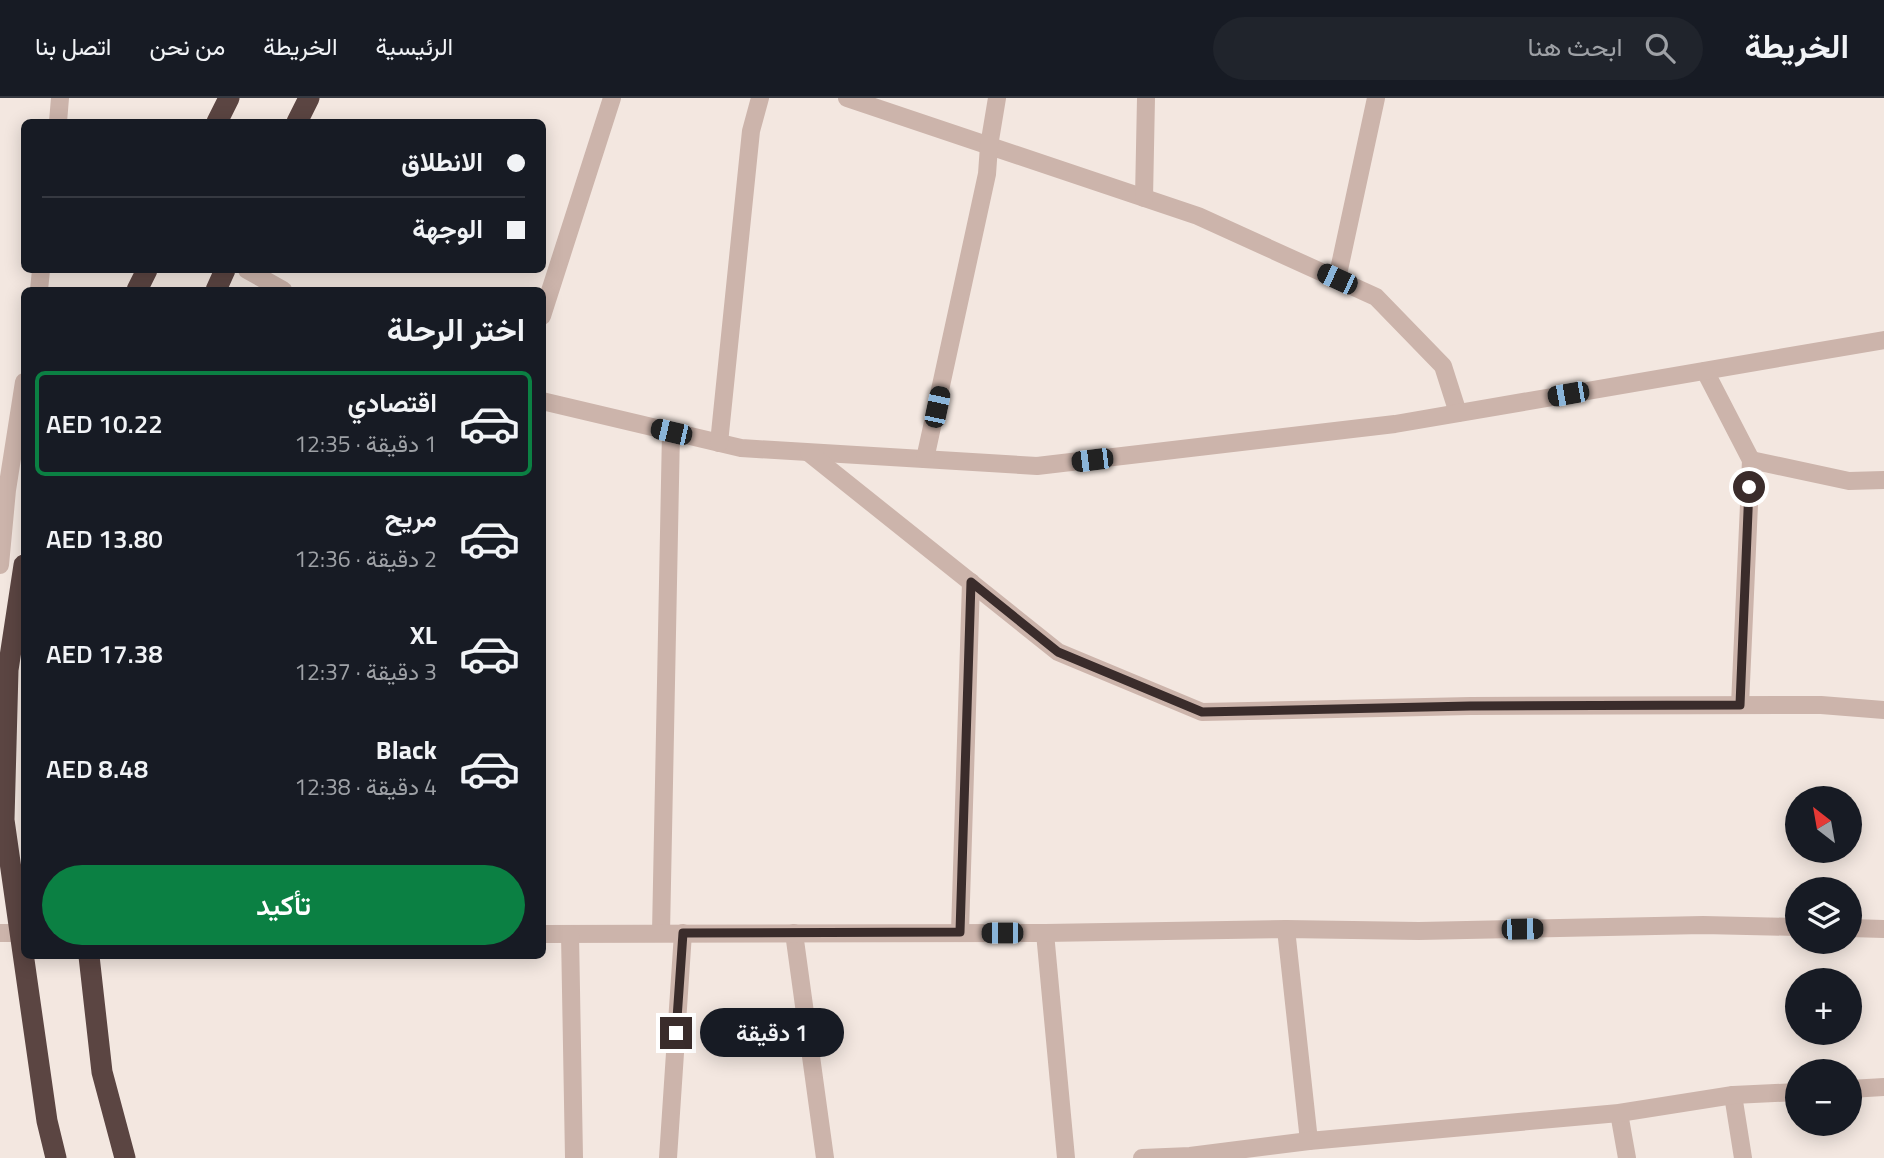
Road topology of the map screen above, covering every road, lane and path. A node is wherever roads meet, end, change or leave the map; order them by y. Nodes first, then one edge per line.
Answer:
1 (60, 98) edge
2 (229, 98) edge
3 (309, 98) edge
4 (612, 98) edge
5 (760, 98) edge
6 (847, 98) edge
7 (997, 98) edge
8 (1146, 98) edge
9 (1376, 98) edge
10 (58, 119) edge
11 (218, 119) edge
12 (298, 119) edge
13 (989, 146) junction
14 (1144, 198) junction
15 (252, 273) edge
16 (1337, 279) junction
17 (278, 287) edge
18 (546, 304) edge
19 (1884, 340) edge
20 (1705, 372) junction
21 (21, 401) edge
22 (546, 402) edge
23 (1458, 413) junction
24 (671, 432) junction
25 (719, 443) junction
26 (809, 453) junction
27 (925, 459) junction
28 (1751, 460) junction
29 (1884, 480) edge
30 (0, 565) edge
31 (971, 582) junction
32 (21, 585) edge
33 (1740, 705) junction
34 (1884, 710) edge
35 (0, 774) edge
36 (4, 820) junction
37 (1785, 927) edge
38 (1862, 928) edge
39 (1286, 929) junction
40 (1884, 929) edge
41 (960, 932) junction
42 (15, 933) edge
43 (661, 933) junction
44 (683, 933) junction
45 (794, 933) junction
46 (1045, 933) junction
47 (546, 934) edge
48 (570, 934) junction
49 (89, 959) edge
50 (1884, 1087) edge
51 (1862, 1088) edge
52 (1785, 1093) edge
53 (1733, 1095) junction
54 (1619, 1113) junction
55 (1309, 1141) junction
56 (56, 1158) edge
57 (125, 1158) edge
58 (574, 1158) edge
59 (668, 1158) edge
60 (825, 1158) edge
61 (1066, 1158) edge
62 (1142, 1158) edge
63 (1627, 1158) edge
64 (1743, 1158) edge

1 - 10 street
2 - 11 highway
3 - 12 highway
4 - 18 street
5 - 25 street
6 - 13 street
7 - 13 street
8 - 14 street
9 - 16 street
13 - 14 street
13 - 27 street
14 - 16 street
15 - 17 street
16 - 23 street
19 - 20 street
20 - 23 street
20 - 28 street
21 - 30 street
22 - 24 street
23 - 27 street
24 - 25 street
24 - 43 street
25 - 26 street
26 - 27 street
26 - 31 street
28 - 29 street
28 - 33 street
31 - 33 street
31 - 41 street
32 - 36 highway
33 - 34 street
35 - 36 street
36 - 42 highway
37 - 39 street
38 - 40 street
39 - 46 street
39 - 55 street
41 - 45 street
41 - 46 street
42 - 56 highway
43 - 44 street
43 - 48 street
44 - 45 street
44 - 59 street
45 - 60 street
46 - 61 street
47 - 48 street
48 - 58 street
49 - 57 highway
50 - 51 street
52 - 53 street
53 - 54 street
53 - 64 street
54 - 55 street
54 - 63 street
55 - 62 street

